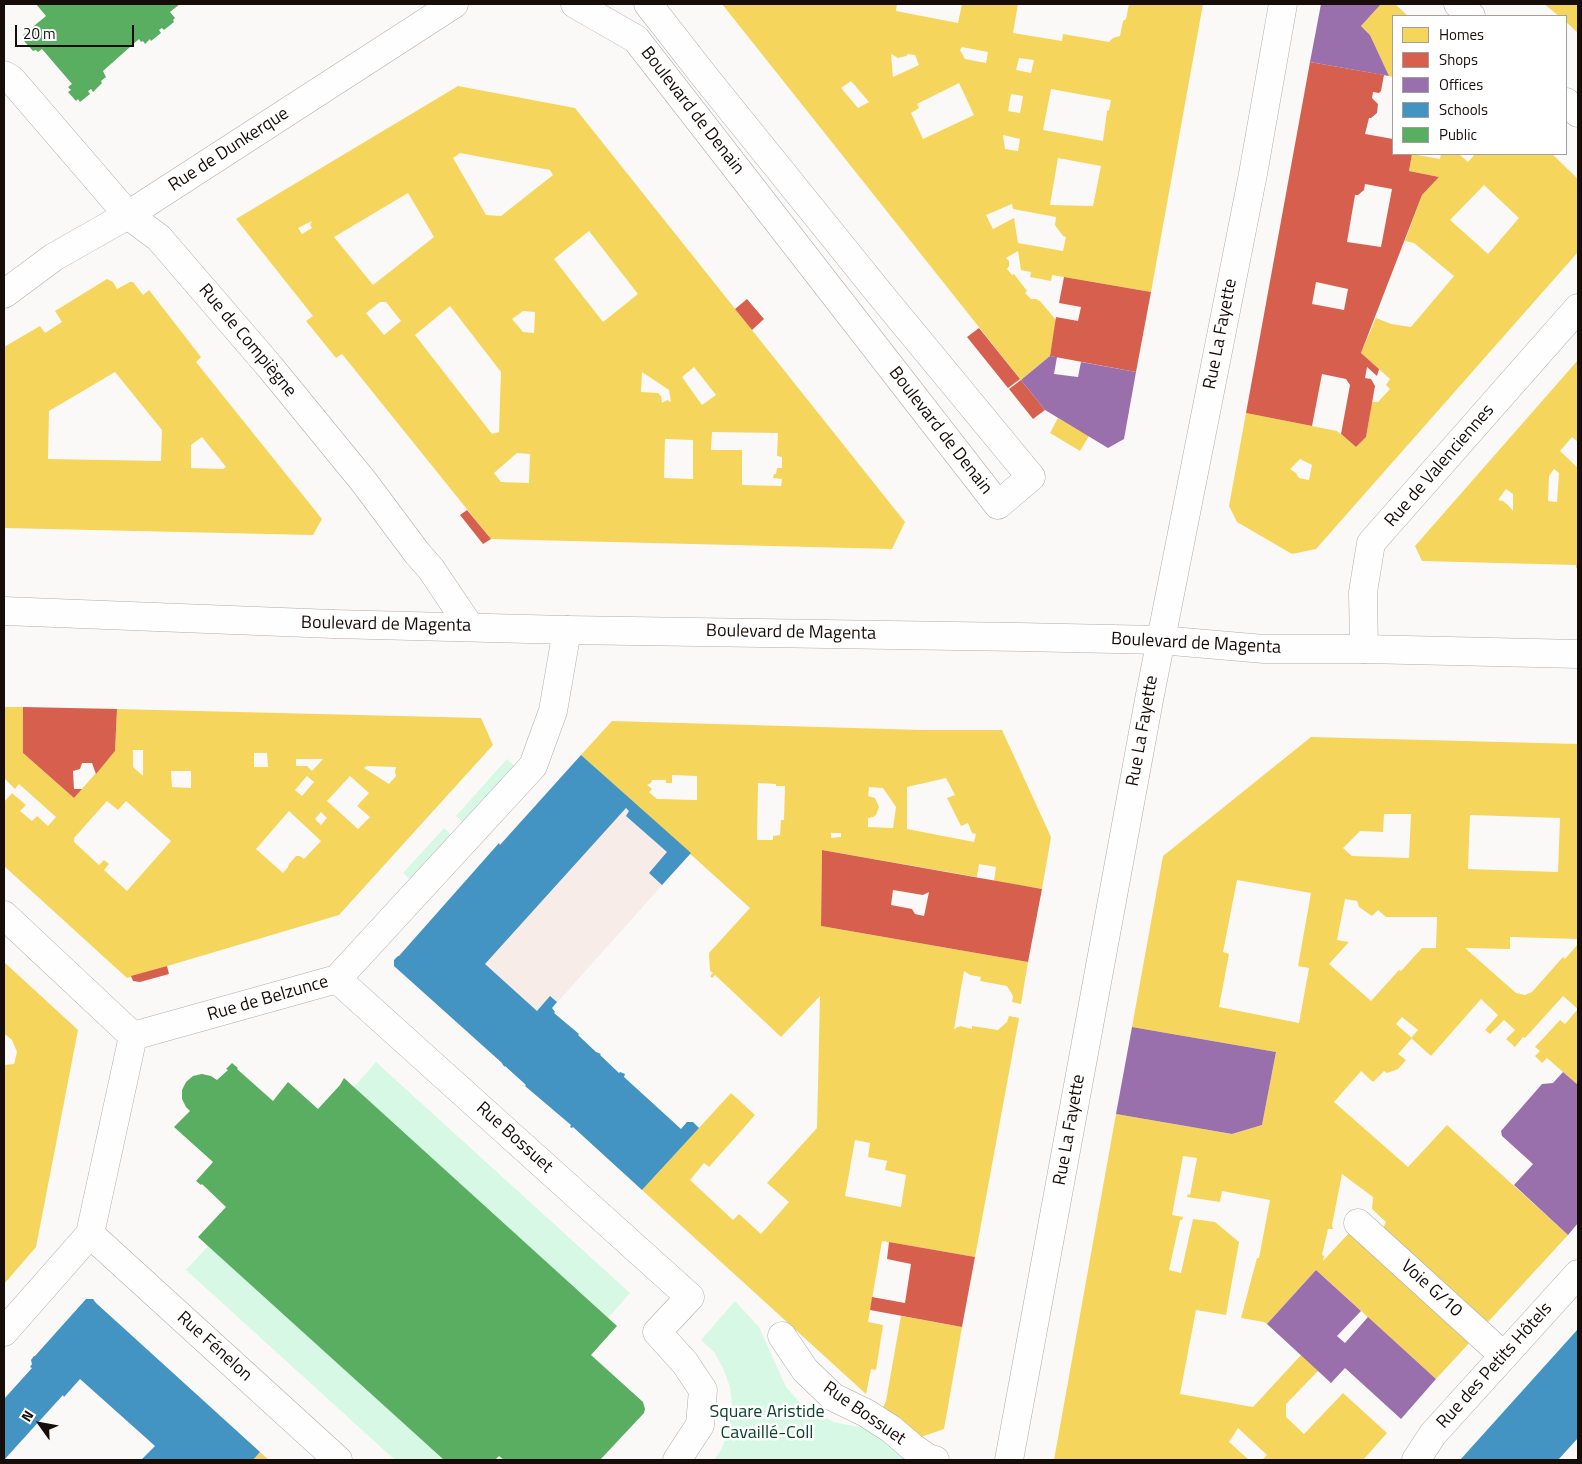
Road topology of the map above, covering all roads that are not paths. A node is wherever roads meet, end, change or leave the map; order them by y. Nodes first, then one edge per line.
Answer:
1 (454, 4) edge
2 (575, 4) edge
3 (648, 4) edge
4 (1283, 4) edge
5 (1458, 4) edge
6 (1470, 15) edge
7 (4, 75) edge
8 (1567, 103) edge
9 (1578, 114) edge
10 (128, 215) junction
11 (4, 294) edge
12 (1578, 308) edge
13 (4, 611) edge
14 (470, 626) junction
15 (567, 630) junction
16 (1160, 640) junction
17 (1364, 649) junction
18 (1578, 654) edge
19 (4, 915) edge
20 (338, 979) junction
21 (133, 1036) junction
22 (1358, 1223) dead end
23 (90, 1234) junction
24 (1578, 1274) edge
25 (4, 1332) edge
26 (782, 1336) dead end
27 (1504, 1356) junction
28 (1433, 1434) junction
29 (338, 1460) edge
30 (677, 1460) edge
31 (935, 1460) edge
32 (1009, 1460) edge
33 (1397, 1460) edge
34 (1416, 1460) edge

1 - 10 street, Rue de Dunkerque
2 - 3 street, Boulevard de Denain
4 - 16 street, Rue La Fayette
5 - 6 street
7 - 10 street, Rue de Compiègne
8 - 9 street
10 - 11 street, Rue de Dunkerque
10 - 14 street, Rue de Compiègne
12 - 17 street, Rue de Valenciennes
13 - 14 street, Boulevard de Magenta
14 - 15 street, Boulevard de Magenta
15 - 16 street, Boulevard de Magenta
15 - 20 street, Rue de Belzunce
16 - 17 street, Boulevard de Magenta
16 - 32 street, Rue La Fayette
17 - 18 street, Boulevard de Magenta
19 - 21 street
20 - 21 street, Rue de Belzunce
20 - 30 street, Rue Bossuet
21 - 23 street
22 - 27 street, Voie G/10
23 - 25 street
23 - 29 street, Rue Fénelon
24 - 27 street, Rue des Petits Hôtels
26 - 31 street, Rue Bossuet
27 - 28 street, Rue des Petits Hôtels
28 - 33 street
28 - 34 street, Rue des Petits Hôtels

